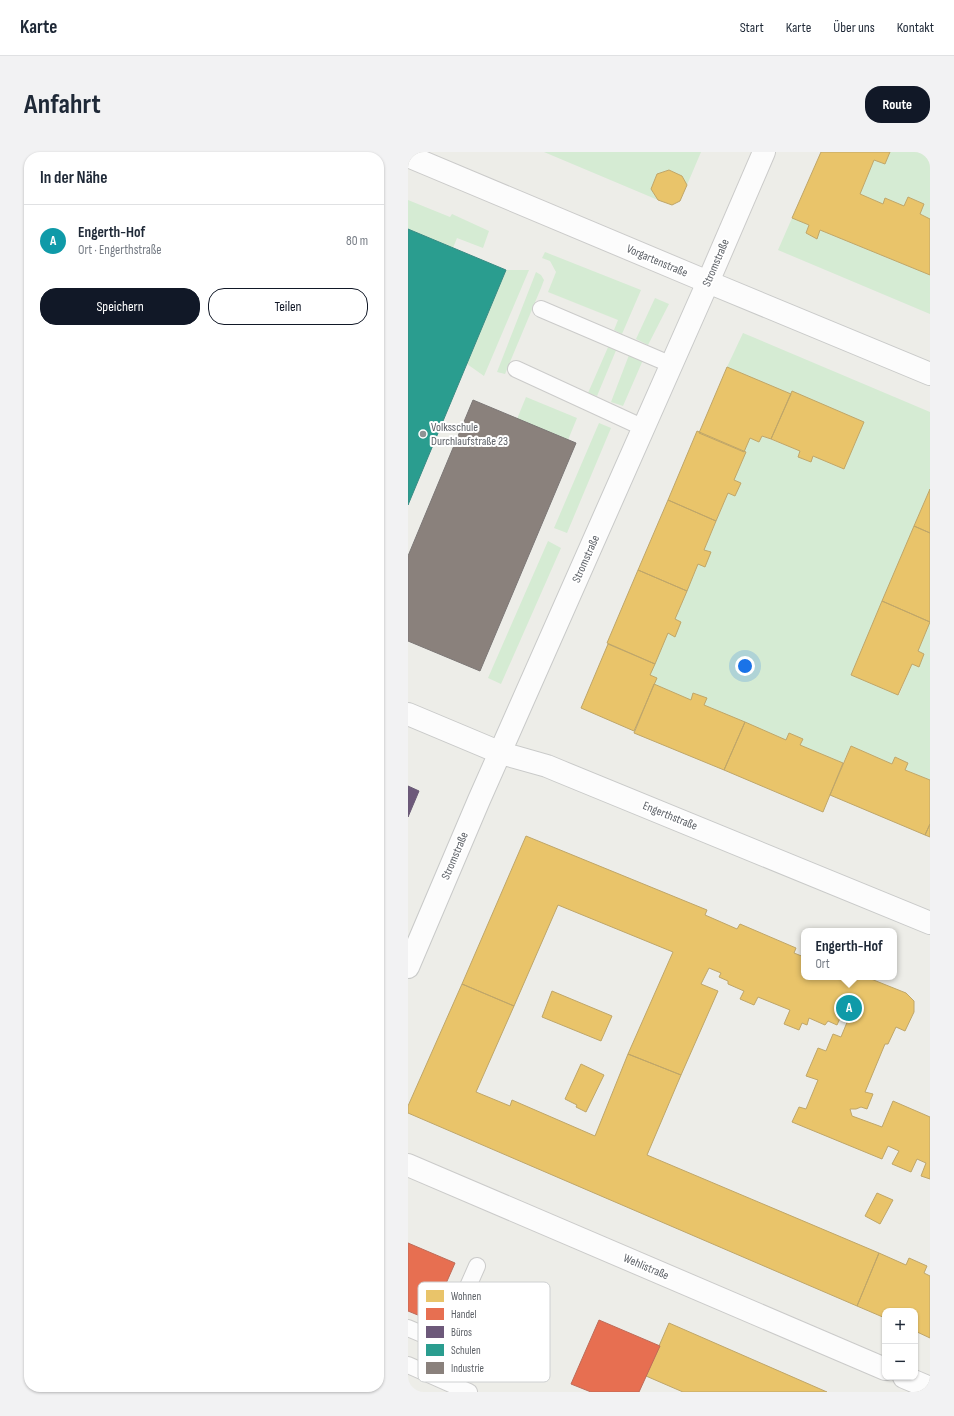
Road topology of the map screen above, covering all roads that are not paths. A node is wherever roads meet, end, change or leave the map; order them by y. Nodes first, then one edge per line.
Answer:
1 (764, 152) edge
2 (408, 156) edge
3 (708, 282) junction
4 (541, 309) dead end
5 (672, 365) junction
6 (516, 369) dead end
7 (930, 374) edge
8 (644, 428) junction
9 (408, 714) edge
10 (501, 753) junction
11 (930, 923) edge
12 (408, 967) edge
13 (408, 1165) edge
14 (477, 1266) dead end
15 (470, 1282) edge
16 (408, 1328) edge
17 (418, 1332) edge
18 (408, 1365) edge
19 (882, 1368) edge
20 (418, 1369) edge
21 (911, 1380) edge
22 (449, 1383) edge
23 (930, 1388) edge
24 (469, 1392) edge

1 - 3 street, Stromstraße
2 - 3 street, Vorgartenstraße
3 - 5 street, Stromstraße
3 - 7 street, Vorgartenstraße
4 - 5 lane
5 - 8 street, Stromstraße
6 - 8 lane
8 - 10 street, Stromstraße
9 - 10 street, Engerthstraße
10 - 11 street, Engerthstraße
10 - 12 street, Stromstraße
13 - 19 street, Wehlistraße
14 - 15 lane
16 - 17 lane
18 - 20 lane
21 - 23 street
22 - 24 lane

